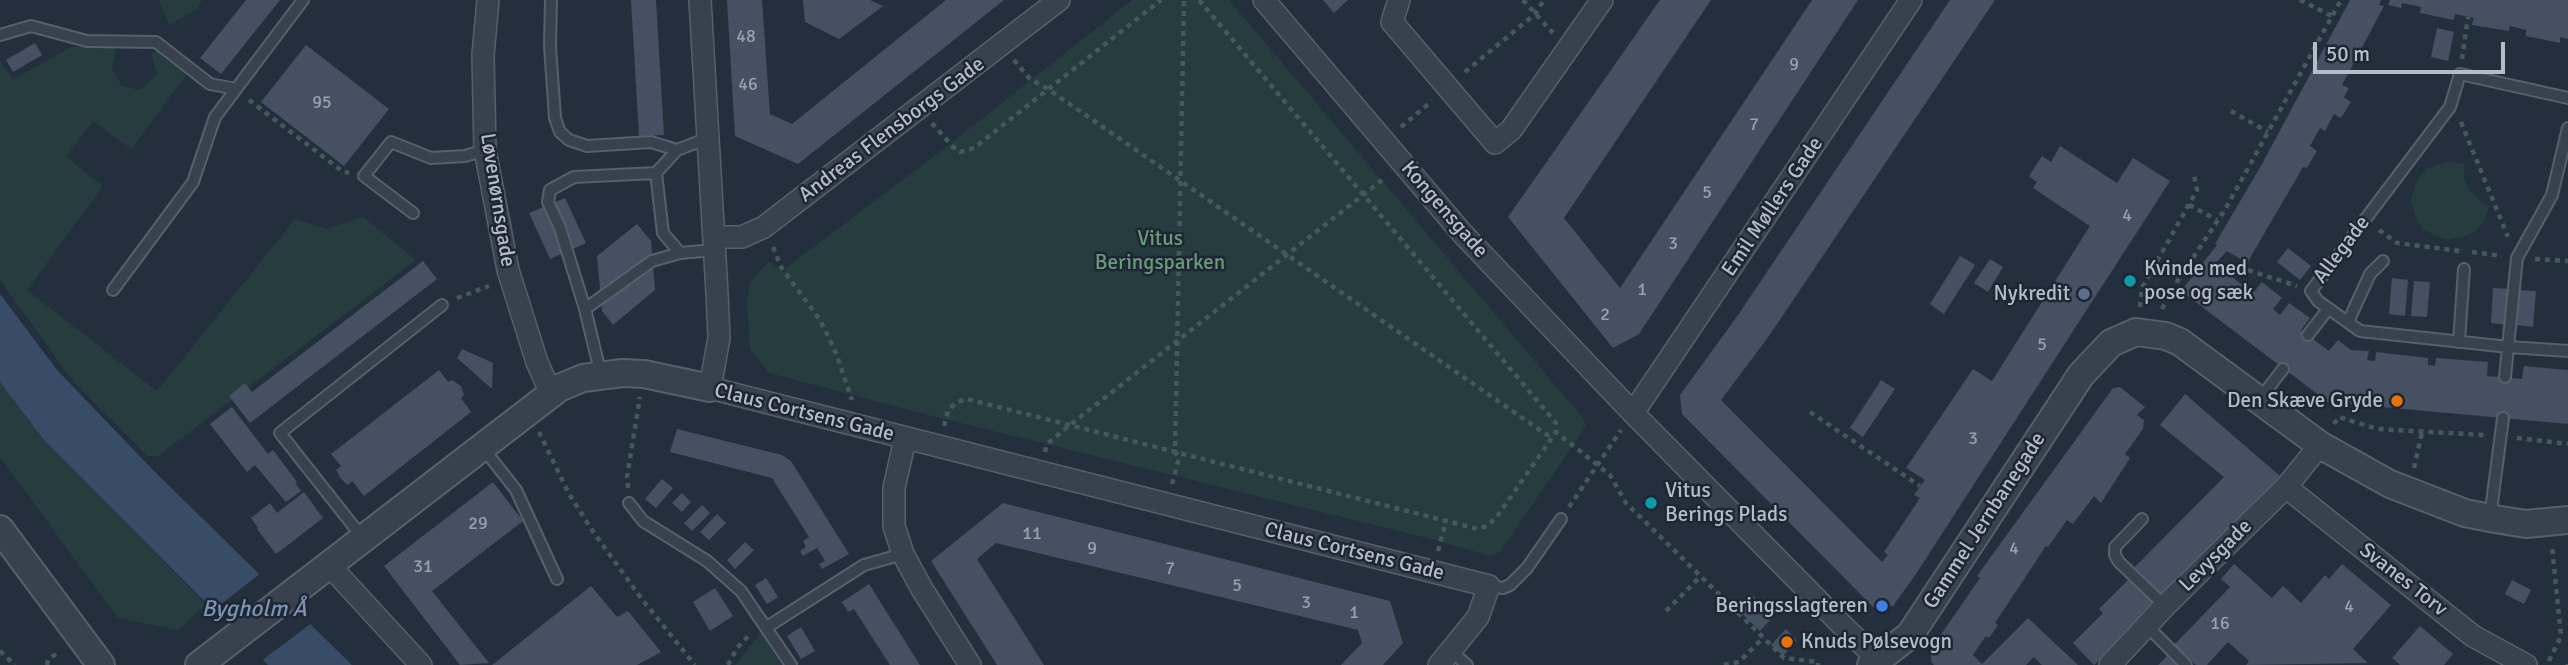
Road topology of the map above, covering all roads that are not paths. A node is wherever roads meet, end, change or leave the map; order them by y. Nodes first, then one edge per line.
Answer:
1 (303, 0) edge
2 (488, 0) edge
3 (551, 0) edge
4 (700, 0) edge
5 (1059, 0) edge
6 (1264, 0) edge
7 (1399, 0) edge
8 (1602, 0) edge
9 (1912, 0) edge
10 (0, 35) edge
11 (236, 89) junction
12 (2568, 98) edge
13 (2568, 128) edge
14 (708, 138) junction
15 (485, 150) junction
16 (677, 150) junction
17 (656, 173) junction
18 (413, 213) dead end
19 (714, 243) junction
20 (680, 253) junction
21 (2384, 261) dead end
22 (2464, 269) dead end
23 (113, 289) dead end
24 (442, 305) road end
25 (585, 309) junction
26 (2328, 309) junction
27 (2348, 322) junction
28 (2308, 335) dead end
29 (2459, 342) junction
30 (2509, 347) junction
31 (2568, 351) edge
32 (2283, 369) dead end
33 (601, 375) junction
34 (2505, 377) dead end
35 (710, 388) junction
36 (551, 394) junction
37 (2258, 402) junction
38 (1633, 413) junction
39 (2503, 418) dead end
40 (905, 439) junction
41 (2320, 445) junction
42 (482, 446) junction
43 (2286, 487) junction
44 (629, 503) road end
45 (2490, 518) junction
46 (1561, 519) road end
47 (2142, 519) dead end
48 (2559, 521) edge
49 (0, 529) edge
50 (364, 540) junction
51 (903, 554) junction
52 (330, 566) junction
53 (557, 579) dead end
54 (1489, 586) junction
55 (2165, 607) junction
56 (2147, 626) junction
57 (767, 627) junction
58 (1452, 661) edge
59 (1875, 662) edge
60 (101, 665) edge
61 (199, 665) edge
62 (421, 665) edge
63 (791, 665) edge
64 (970, 665) edge
65 (2110, 665) edge
66 (2186, 665) edge
67 (2526, 665) edge

1 - 11 lane
2 - 15 street, Løvenørnsgade
3 - 16 lane
4 - 14 street
5 - 19 street, Andreas Flensborgs Gade
6 - 38 street, Kongensgade
7 - 8 street
9 - 38 street, Emil Møllers Gade
10 - 11 lane
11 - 23 lane
12 - 26 lane, Allegade
13 - 30 lane
14 - 16 lane
14 - 19 street
15 - 18 lane
15 - 36 street, Løvenørnsgade
16 - 17 lane
17 - 20 lane
17 - 25 lane
19 - 20 lane
19 - 35 street
20 - 25 lane
21 - 27 lane
22 - 29 lane
24 - 50 lane
25 - 33 lane
26 - 27 lane, Allegade
26 - 28 lane
27 - 29 lane, Allegade
29 - 30 lane, Allegade
30 - 31 lane, Allegade
30 - 34 lane
32 - 37 lane
33 - 35 street, Claus Cortsens Gade
33 - 36 street, Claus Cortsens Gade
35 - 40 street, Claus Cortsens Gade
36 - 42 street, Claus Cortsens Gade
37 - 41 street
37 - 59 street, Gammel Jernbanegade
38 - 59 street
39 - 45 lane
40 - 51 street
40 - 54 street, Claus Cortsens Gade
41 - 43 street, Levysgade
41 - 45 street
42 - 50 street, Claus Cortsens Gade
42 - 53 lane
43 - 55 street, Levysgade
43 - 67 street, Svanes Torv
44 - 57 lane
45 - 48 street
46 - 54 lane
47 - 55 lane
49 - 60 street
50 - 52 street, Claus Cortsens Gade
51 - 57 lane
51 - 64 street
52 - 61 street, Claus Cortsens Gade
52 - 62 street
54 - 58 street
55 - 56 street, Levysgade
56 - 65 street, Levysgade
56 - 66 lane
57 - 63 lane

